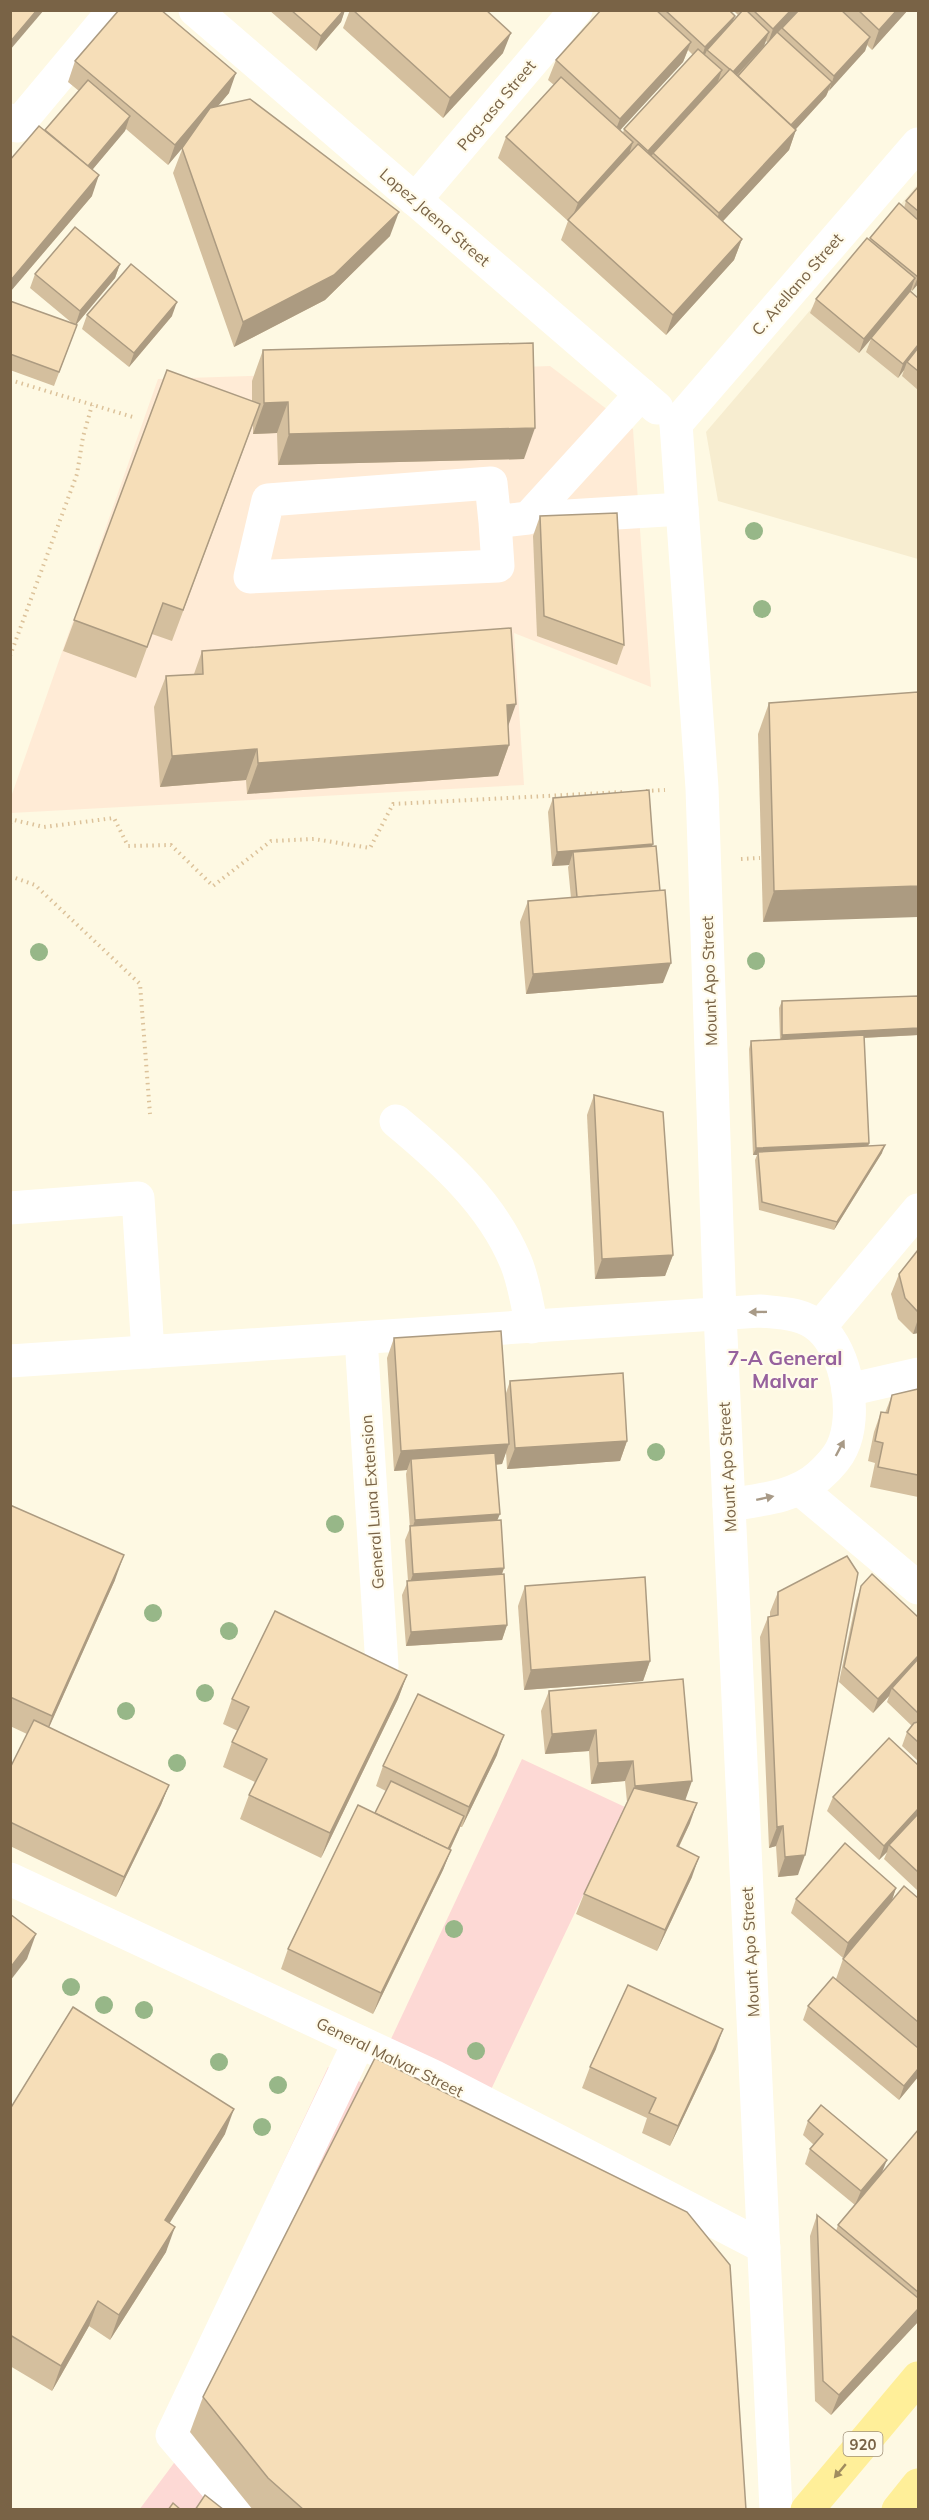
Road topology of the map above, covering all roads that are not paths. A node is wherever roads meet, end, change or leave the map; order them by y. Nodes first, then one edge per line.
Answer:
1 (114, 10) edge
2 (195, 10) edge
3 (576, 10) edge
4 (14, 123) edge
5 (918, 144) edge
6 (415, 200) junction
7 (641, 394) junction
8 (676, 424) junction
9 (682, 509) junction
10 (528, 518) junction
11 (495, 522) junction
12 (396, 1121) dead end
13 (10, 1208) edge
14 (918, 1210) edge
15 (720, 1314) junction
16 (532, 1327) junction
17 (820, 1328) junction
18 (362, 1338) junction
19 (148, 1352) junction
20 (10, 1361) edge
21 (918, 1374) edge
22 (848, 1390) junction
23 (800, 1489) junction
24 (729, 1505) junction
25 (918, 1588) edge
26 (382, 1666) edge
27 (10, 1879) edge
28 (359, 2042) junction
29 (764, 2247) junction
30 (918, 2379) edge
31 (918, 2485) edge
32 (236, 2510) edge
33 (776, 2510) edge
34 (807, 2510) edge
35 (898, 2510) edge

1 - 4 street
2 - 6 street, Lopez Jaena Street
3 - 6 street, Pag-asa Street
5 - 8 street, C. Arellano Street
6 - 7 street, Lopez Jaena Street
7 - 8 street, Lopez Jaena Street
7 - 10 street
8 - 9 street, Mount Apo Street
9 - 10 street
9 - 15 street, Mount Apo Street
10 - 11 street
11 - 11 street
12 - 16 street
13 - 19 street
14 - 17 street
15 - 16 street
17 -> 15 street
15 - 24 street, Mount Apo Street
16 - 18 street
17 - 22 street
18 - 19 street
18 - 26 street, General Luna Extension
19 - 20 street
21 - 22 street
23 -> 22 street
24 -> 23 street
23 - 25 street
24 - 29 street, Mount Apo Street
27 - 28 street, General Malvar Street
28 - 29 street, General Malvar Street
28 - 32 street
29 - 33 street, Mount Apo Street
30 -> 34 main road, 920
31 - 35 main road

